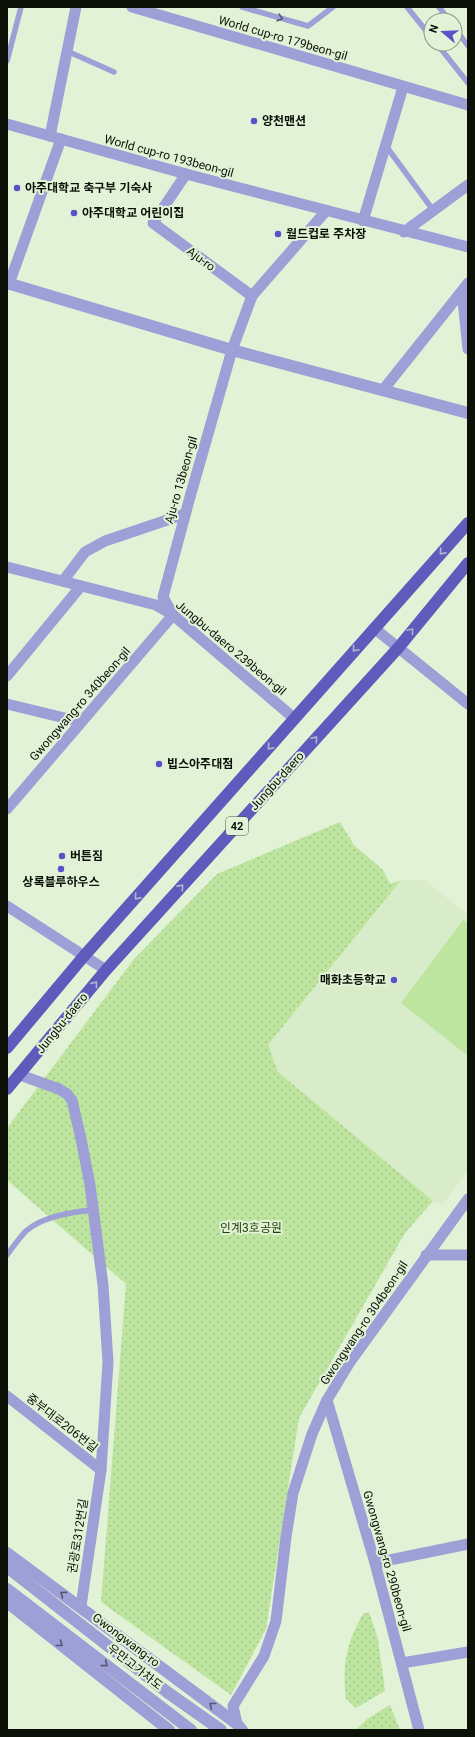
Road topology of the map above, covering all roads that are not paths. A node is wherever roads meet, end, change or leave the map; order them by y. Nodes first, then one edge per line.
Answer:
1 (21, 7) edge
2 (76, 7) edge
3 (132, 7) edge
4 (242, 7) edge
5 (333, 7) edge
6 (407, 7) edge
7 (423, 27) edge
8 (67, 51) junction
9 (443, 52) edge
10 (7, 61) edge
11 (114, 72) dead end
12 (468, 83) edge
13 (403, 87) junction
14 (468, 105) edge
15 (7, 124) edge
16 (50, 136) junction
17 (61, 139) junction
18 (386, 145) junction
19 (186, 174) junction
20 (468, 185) edge
21 (433, 210) junction
22 (326, 211) junction
23 (363, 221) junction
24 (404, 232) junction
25 (468, 247) edge
26 (8, 284) edge
27 (465, 287) edge
28 (252, 296) junction
29 (468, 349) edge
30 (232, 350) junction
31 (383, 390) junction
32 (468, 413) edge
33 (185, 514) junction
34 (468, 523) edge
35 (468, 563) edge
36 (7, 567) edge
37 (63, 581) junction
38 (81, 586) junction
39 (173, 615) junction
40 (374, 628) junction
41 (399, 647) junction
42 (7, 676) edge
43 (7, 704) edge
44 (468, 704) edge
45 (295, 719) junction
46 (81, 722) junction
47 (7, 809) edge
48 (7, 906) edge
49 (84, 956) junction
50 (106, 970) junction
51 (7, 1048) edge
52 (20, 1075) junction
53 (7, 1089) edge
54 (468, 1199) edge
55 (93, 1210) junction
56 (7, 1255) edge
57 (468, 1255) edge
58 (426, 1256) junction
59 (7, 1396) edge
60 (327, 1400) junction
61 (101, 1470) junction
62 (468, 1544) edge
63 (7, 1553) edge
64 (376, 1563) junction
65 (7, 1567) edge
66 (7, 1589) edge
67 (7, 1602) edge
68 (80, 1606) junction
69 (468, 1652) edge
70 (402, 1663) junction
71 (240, 1727) edge
72 (169, 1730) edge
73 (191, 1730) edge
74 (221, 1730) edge
75 (419, 1730) edge

1 - 10 lane
2 - 8 street
3 - 13 street, World cup-ro 179beon-gil
4 -> 5 lane
6 - 7 lane
8 - 11 lane
8 - 16 street
9 - 12 lane
13 - 14 street, World cup-ro 179beon-gil
13 - 18 street
15 - 16 street, World cup-ro 193beon-gil
16 - 17 street, World cup-ro 193beon-gil
17 - 19 street, World cup-ro 193beon-gil
17 - 26 street
18 - 21 lane
18 - 23 street
19 - 22 street, World cup-ro 193beon-gil
19 - 28 street, Aju-ro
20 - 21 street
21 - 24 street
22 - 23 street, World cup-ro 193beon-gil
22 - 28 street
23 - 24 street, World cup-ro 193beon-gil
24 - 25 street, World cup-ro 193beon-gil
26 - 30 street
27 - 29 street
27 - 31 street
28 - 30 street
30 - 31 street
30 - 33 street, Aju-ro 13beon-gil
31 - 32 street
33 - 37 street
33 - 39 street, Aju-ro 13beon-gil
34 -> 40 main road, 42
41 -> 35 main road, Jungbu-daero / 42
36 - 37 street, Jungbu-daero 239beon-gil
37 - 38 street, Jungbu-daero 239beon-gil
38 - 39 street, Jungbu-daero 239beon-gil
38 - 42 street
39 - 45 street, Jungbu-daero 239beon-gil
39 - 46 street, Gwongwang-ro 340beon-gil
40 - 41 street
40 -> 45 main road, 42
41 - 44 street
50 -> 41 main road, Jungbu-daero / 42
43 - 46 street
45 -> 49 main road, 42
46 - 47 street, Gwongwang-ro 340beon-gil
48 - 49 street
49 - 50 street
49 - 51 main road, 42
52 -> 50 main road, Jungbu-daero / 42
52 - 53 main road, Jungbu-daero / 42
52 - 55 street, 권광로312번길
54 - 58 street, Gwongwang-ro 304beon-gil
55 - 56 lane
55 - 61 street, 권광로312번길
57 - 58 street
58 - 60 street, Gwongwang-ro 304beon-gil
59 - 61 street, 중부대로206번길
60 - 64 street, Gwongwang-ro 290beon-gil
60 - 71 street, Gwongwang-ro 304beon-gil
61 - 68 street, 권광로312번길
62 - 64 street
68 -> 63 street, Gwongwang-ro
64 - 70 street, Gwongwang-ro 290beon-gil
65 - 74 street, 우만고가차도
66 -> 73 street, 우만고가차도
67 -> 72 street
71 -> 68 street, Gwongwang-ro
69 - 70 street
70 - 75 street, Gwongwang-ro 290beon-gil

